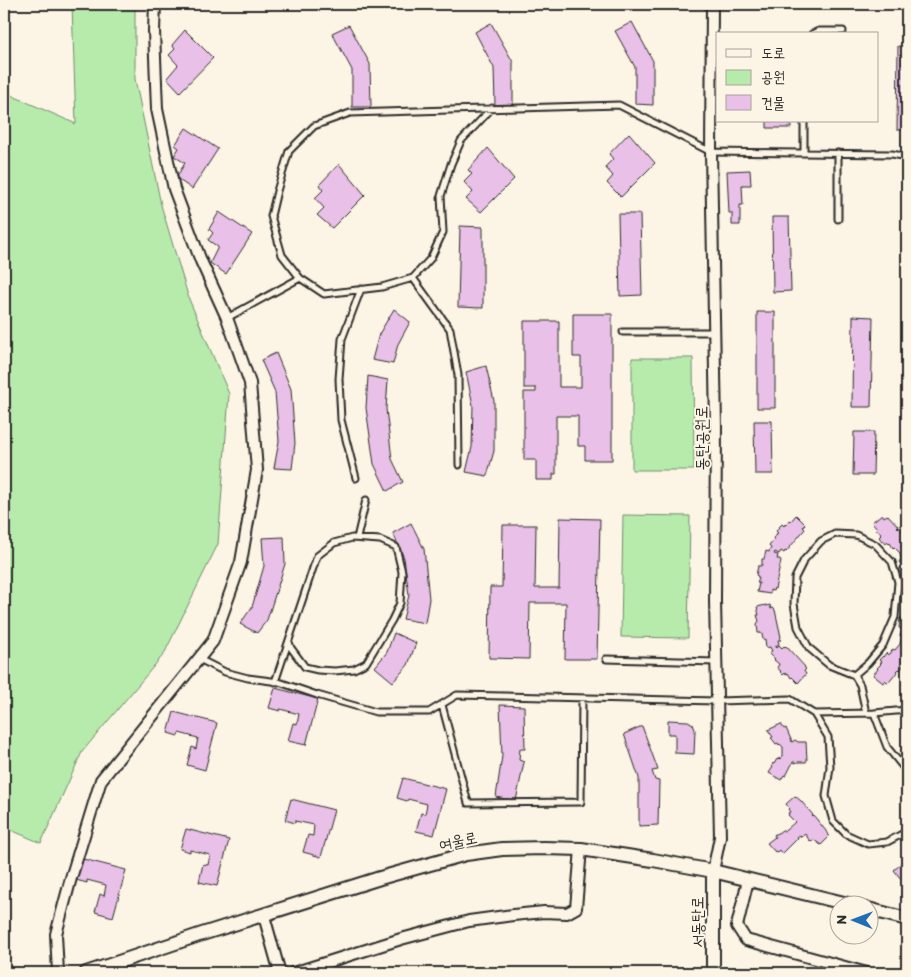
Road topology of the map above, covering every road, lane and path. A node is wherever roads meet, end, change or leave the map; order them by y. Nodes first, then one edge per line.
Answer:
1 (155, 4) edge
2 (712, 4) edge
3 (843, 31) dead end
4 (816, 32) edge
5 (492, 108) junction
6 (804, 122) edge
7 (711, 152) junction
8 (804, 153) junction
9 (838, 153) junction
10 (907, 157) edge
11 (838, 219) dead end
12 (300, 278) junction
13 (413, 278) junction
14 (361, 289) junction
15 (227, 318) junction
16 (623, 332) dead end
17 (715, 332) junction
18 (459, 465) dead end
19 (356, 478) dead end
20 (366, 500) dead end
21 (357, 538) junction
22 (288, 642) junction
23 (199, 659) junction
24 (606, 659) dead end
25 (716, 662) junction
26 (854, 674) junction
27 (275, 682) junction
28 (582, 698) junction
29 (717, 701) junction
30 (442, 704) junction
31 (907, 710) edge
32 (874, 712) junction
33 (866, 713) junction
34 (814, 714) junction
35 (907, 772) edge
36 (907, 824) edge
37 (581, 850) junction
38 (713, 871) junction
39 (748, 880) junction
40 (828, 899) edge
41 (878, 912) edge
42 (264, 916) junction
43 (907, 919) edge
44 (58, 973) edge
45 (86, 973) edge
46 (280, 973) edge
47 (293, 973) edge
48 (713, 973) edge
49 (867, 973) edge

1 - 15 street
2 - 7 street, 동탄공원로
3 - 4 lane
5 - 7 lane
5 - 12 lane
5 - 13 lane
6 - 8 lane
7 - 8 lane
7 - 17 street, 동탄공원로
8 - 9 lane
9 - 10 lane
9 - 11 lane
12 - 14 lane
12 - 15 lane
13 - 14 lane
13 - 18 lane
14 - 19 lane
15 - 23 street
16 - 17 lane
17 - 25 street, 동탄공원로
20 - 21 lane
21 - 22 lane
21 - 22 lane
22 - 27 lane
23 - 27 lane
23 - 44 street
24 - 25 lane
25 - 29 street, 동탄공원로
26 - 26 lane
26 - 33 lane
27 - 30 lane
28 - 29 lane
28 - 30 lane
28 - 30 lane
29 - 34 lane
29 - 38 street, 동탄공원로
31 - 32 lane
32 - 33 lane
32 - 35 lane
33 - 34 lane
34 - 36 lane
37 - 38 street, 여울로
37 - 42 street, 여울로
37 - 47 street
38 - 39 street, 여울로
38 - 48 street, 서동탄로
39 - 40 street, 여울로
39 - 49 street
41 - 43 street
42 - 45 street, 여울로
42 - 46 street

